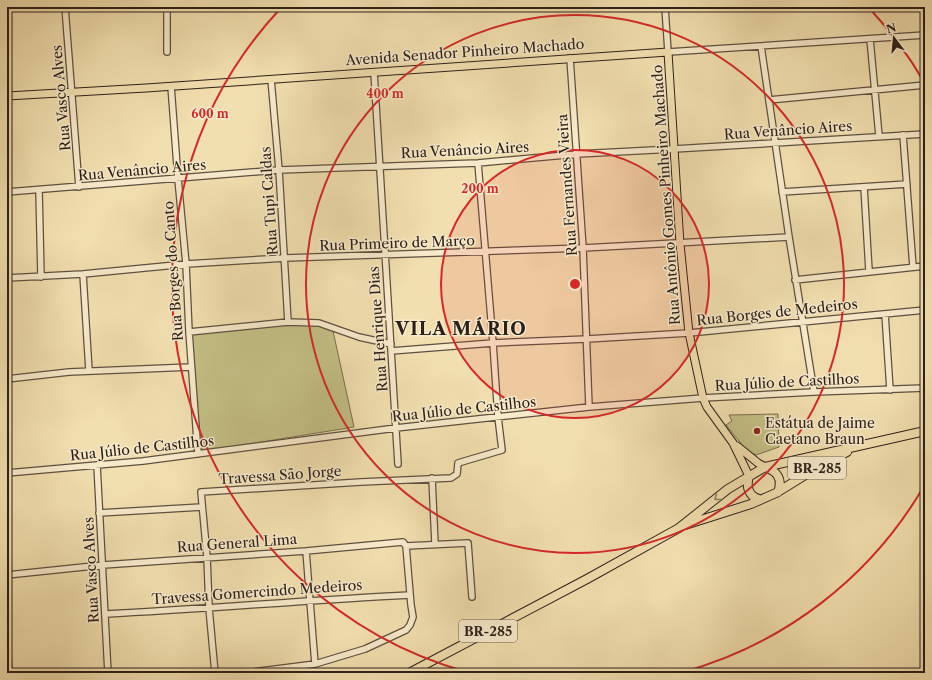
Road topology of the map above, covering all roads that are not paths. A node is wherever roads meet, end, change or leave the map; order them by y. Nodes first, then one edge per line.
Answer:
1 (65, 7) edge
2 (167, 7) edge
3 (665, 7) edge
4 (925, 35) edge
5 (870, 39) junction
6 (762, 46) junction
7 (167, 52) dead end
8 (668, 52) junction
9 (570, 58) junction
10 (374, 72) junction
11 (271, 79) junction
12 (925, 85) edge
13 (171, 86) junction
14 (874, 89) junction
15 (73, 92) junction
16 (7, 96) edge
17 (769, 100) junction
18 (925, 134) edge
19 (903, 135) junction
20 (879, 136) junction
21 (775, 143) junction
22 (674, 149) junction
23 (577, 154) junction
24 (478, 164) junction
25 (380, 166) junction
26 (279, 170) junction
27 (178, 179) junction
28 (907, 184) junction
29 (79, 187) junction
30 (864, 187) junction
31 (39, 190) junction
32 (7, 192) edge
33 (782, 192) junction
34 (789, 237) junction
35 (680, 244) junction
36 (583, 248) junction
37 (485, 252) junction
38 (385, 255) junction
39 (285, 258) junction
40 (186, 264) junction
41 (925, 266) edge
42 (913, 267) junction
43 (869, 271) junction
44 (83, 274) junction
45 (41, 277) junction
46 (7, 278) edge
47 (795, 280) junction
48 (925, 310) edge
49 (885, 314) junction
50 (803, 321) junction
51 (288, 322) junction
52 (189, 332) junction
53 (689, 333) junction
54 (586, 339) junction
55 (493, 343) junction
56 (391, 348) junction
57 (192, 367) junction
58 (89, 371) junction
59 (7, 379) edge
60 (925, 388) edge
61 (890, 390) junction
62 (814, 392) junction
63 (703, 398) junction
64 (589, 407) junction
65 (498, 417) junction
66 (396, 428) junction
67 (925, 431) edge
68 (733, 443) junction
69 (856, 447) junction
70 (198, 454) junction
71 (398, 464) dead end
72 (97, 465) junction
73 (766, 467) junction
74 (7, 473) edge
75 (749, 476) junction
76 (432, 478) junction
77 (778, 492) junction
78 (759, 500) junction
79 (202, 507) junction
80 (99, 513) junction
81 (679, 528) junction
82 (435, 544) junction
83 (406, 546) junction
84 (306, 551) junction
85 (207, 557) junction
86 (103, 565) junction
87 (7, 576) edge
88 (410, 595) junction
89 (472, 597) dead end
90 (311, 600) junction
91 (210, 608) junction
92 (106, 614) junction
93 (7, 641) edge
94 (315, 664) junction
95 (9, 673) edge
96 (108, 673) edge
97 (215, 673) edge
98 (244, 673) edge
99 (408, 673) edge

1 - 15 street, Rua Vasco Alves
2 - 7 street
3 - 8 street, Rua Antônio Gomes Pinheiro Machado
4 - 5 street, Avenida Senador Pinheiro Machado
5 - 6 street, Avenida Senador Pinheiro Machado
5 - 14 street
6 - 8 street, Avenida Senador Pinheiro Machado
6 - 17 street
8 - 9 main road, Avenida Senador Pinheiro Machado
8 - 22 main road, Rua Antônio Gomes Pinheiro Machado
9 - 10 main road, Avenida Senador Pinheiro Machado
9 - 23 street, Rua Fernandes Vieira
10 - 11 main road, Avenida Senador Pinheiro Machado
10 - 25 street, Rua Henrique Dias
11 - 13 main road, Avenida Senador Pinheiro Machado
11 - 26 street, Rua Tupi Caldas
12 - 14 street
13 - 15 main road, Avenida Senador Pinheiro Machado
13 - 27 street, Rua Borges do Canto
14 - 17 street
14 - 20 street
15 - 16 main road, Avenida Senador Pinheiro Machado
15 - 29 street, Rua Vasco Alves
17 - 21 street
18 - 19 street, Rua Venâncio Aires
19 - 20 street, Rua Venâncio Aires
19 - 28 street
20 - 21 street, Rua Venâncio Aires
21 - 22 street, Rua Venâncio Aires
21 - 33 street
22 - 23 street, Rua Venâncio Aires
22 - 35 main road, Rua Antônio Gomes Pinheiro Machado
23 - 24 street, Rua Venâncio Aires
23 - 36 street, Rua Fernandes Vieira
24 - 25 street, Rua Venâncio Aires
24 - 37 street
25 - 26 street, Rua Venâncio Aires
25 - 38 street, Rua Henrique Dias
26 - 27 street, Rua Venâncio Aires
26 - 39 street, Rua Tupi Caldas
27 - 29 street, Rua Venâncio Aires
27 - 40 street, Rua Borges do Canto
28 - 30 street
28 - 42 street
29 - 31 street, Rua Venâncio Aires
30 - 33 street
30 - 43 street
31 - 32 street, Rua Venâncio Aires
31 - 45 street
33 - 34 street
34 - 35 street, Rua Primeiro de Março
34 - 47 street
35 - 36 street, Rua Primeiro de Março
35 - 53 main road, Rua Antônio Gomes Pinheiro Machado
36 - 37 street, Rua Primeiro de Março
36 - 54 street, Rua Fernandes Vieira
37 - 38 street, Rua Primeiro de Março
37 - 55 street
38 - 39 street, Rua Primeiro de Março
38 - 56 street, Rua Henrique Dias
39 - 40 street, Rua Primeiro de Março
39 - 51 street, Rua Tupi Caldas
40 - 44 street, Rua Primeiro de Março
40 - 52 street, Rua Borges do Canto
41 - 42 street
42 - 43 street
43 - 47 street
44 - 45 street, Rua Primeiro de Março
44 - 58 street
45 - 46 street, Rua Primeiro de Março
47 - 50 street
48 - 49 street, Rua Borges de Medeiros
49 - 50 street, Rua Borges de Medeiros
49 - 61 street
50 - 53 street, Rua Borges de Medeiros
50 - 62 street
51 - 52 street, Rua Borges de Medeiros
51 - 56 street, Rua Borges de Medeiros
52 - 57 street, Rua Borges do Canto
53 - 54 street, Rua Borges de Medeiros
53 - 63 main road, Rua Antônio Gomes Pinheiro Machado
54 - 55 street, Rua Borges de Medeiros
54 - 64 street, Rua Fernandes Vieira
55 - 56 street, Rua Borges de Medeiros
55 - 65 street
56 - 66 street, Rua Henrique Dias
57 - 58 street
57 - 70 street, Rua Borges do Canto
58 - 59 street
60 - 61 street, Rua Júlio de Castilhos
61 - 62 street, Rua Júlio de Castilhos
62 - 63 street, Rua Júlio de Castilhos
63 - 64 street, Rua Júlio de Castilhos
63 - 68 main road, Rua Antônio Gomes Pinheiro Machado
64 - 65 street, Rua Júlio de Castilhos
65 - 66 street, Rua Júlio de Castilhos
65 - 76 street, Travessa São Jorge
66 - 70 street, Rua Júlio de Castilhos
66 - 71 street, Rua Henrique Dias
67 - 69 highway, BR-285
68 - 73 main road, Rua Antônio Gomes Pinheiro Machado
68 - 75 main road, Rua Antônio Gomes Pinheiro Machado
69 - 73 highway, BR-285
69 - 77 highway, BR-285
70 - 72 street, Rua Júlio de Castilhos
72 - 74 street, Rua Júlio de Castilhos
72 - 80 street, Rua Vasco Alves
73 - 75 highway, BR-285
73 - 77 highway
75 - 78 highway
75 -> 81 highway, BR-285
76 - 79 street, Travessa São Jorge
76 - 82 street
77 - 78 highway, BR-285
78 - 81 highway, BR-285
79 - 80 street
79 - 85 street
80 - 86 street, Rua Vasco Alves
81 - 99 highway, BR-285
82 - 83 street, Rua General Lima
82 - 89 street, Rua General Lima
83 - 84 street, Rua General Lima
83 - 88 street
84 - 85 street, Rua General Lima
84 - 90 street
85 - 86 street, Rua General Lima
85 - 91 street
86 - 87 street, Rua General Lima
86 - 92 street, Rua Vasco Alves
88 - 90 street, Travessa Gomercindo Medeiros
88 - 94 street
90 - 91 street, Travessa Gomercindo Medeiros
90 - 94 street
91 - 92 street, Travessa Gomercindo Medeiros
91 - 97 street
92 - 96 street, Rua Vasco Alves
93 - 95 street
94 - 98 street

